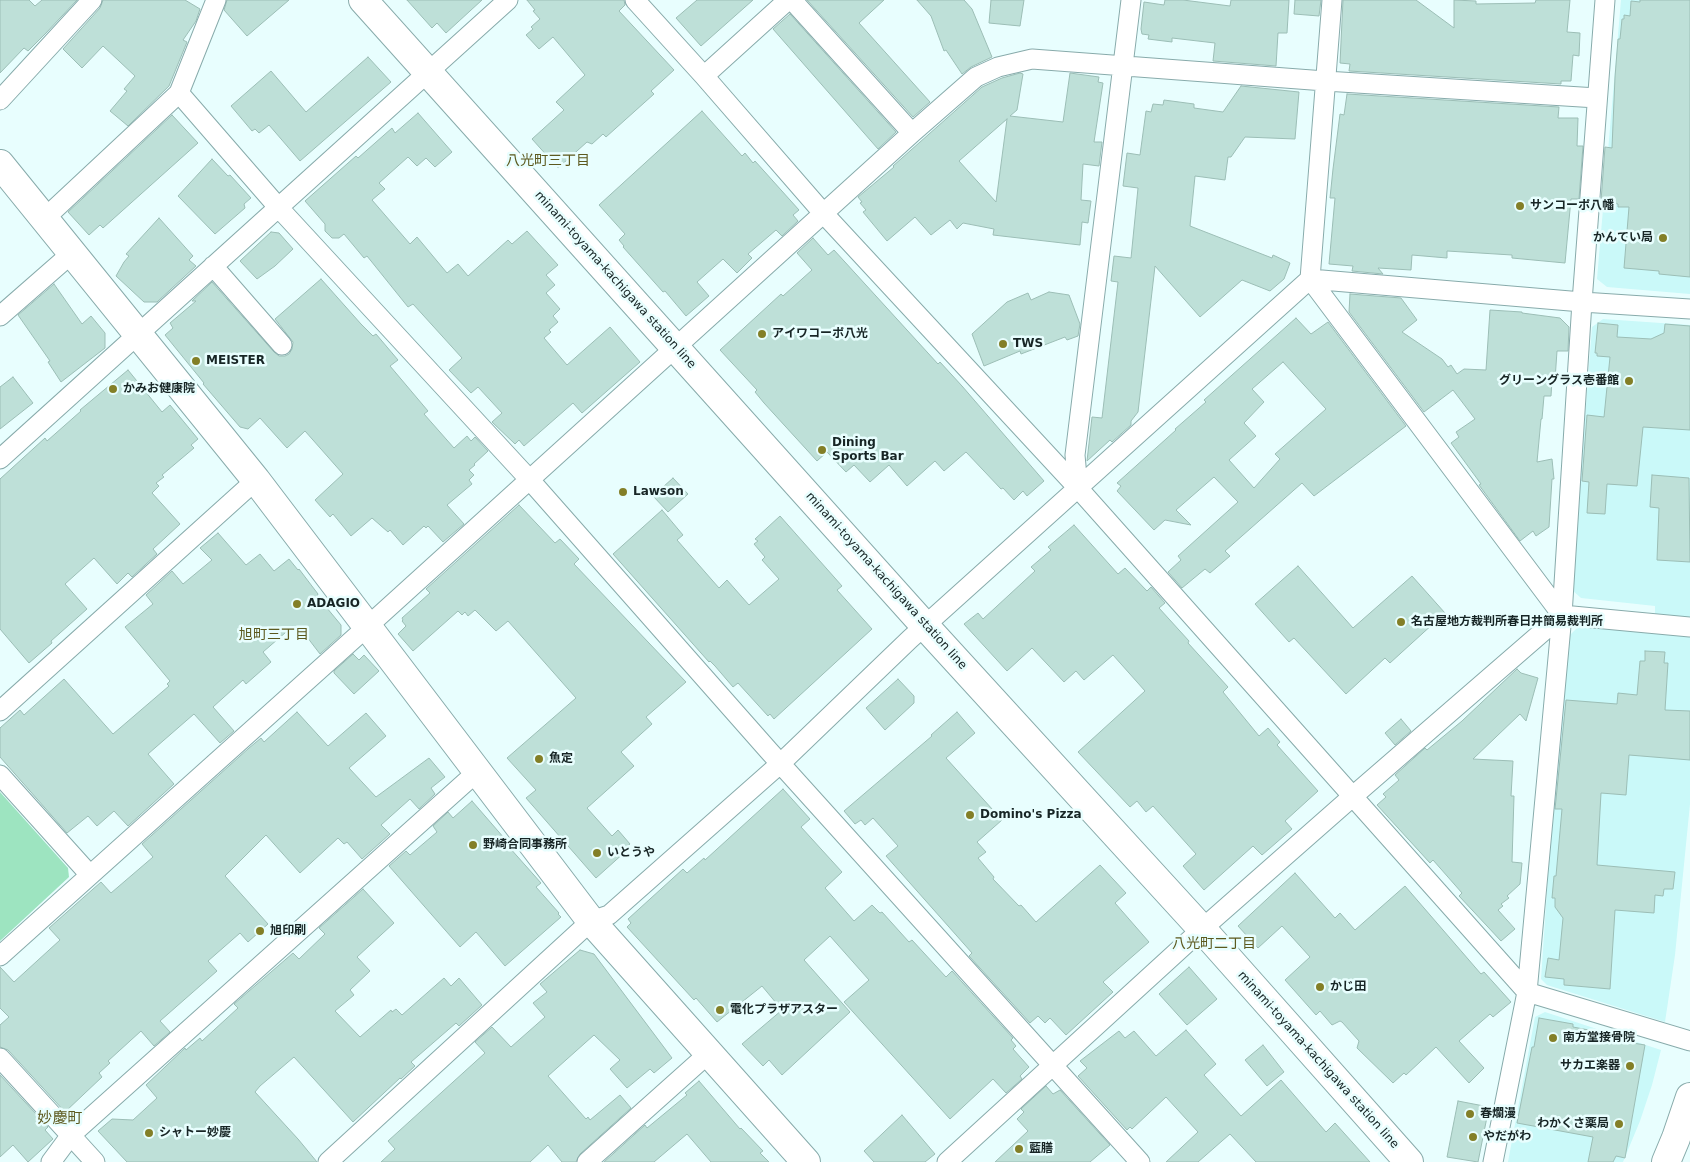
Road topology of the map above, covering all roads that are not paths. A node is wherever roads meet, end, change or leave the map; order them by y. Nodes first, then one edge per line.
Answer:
1 (92, 0) edge
2 (363, 0) edge
3 (508, 0) edge
4 (634, 0) edge
5 (788, 0) edge
6 (792, 0) edge
7 (1131, 0) edge
8 (1332, 0) edge
9 (1605, 0) edge
10 (210, 3) edge
11 (1122, 66) junction
12 (428, 72) junction
13 (704, 76) junction
14 (1326, 81) junction
15 (179, 93) junction
16 (1597, 98) junction
17 (0, 100) edge
18 (912, 133) junction
19 (0, 164) edge
20 (278, 207) junction
21 (824, 214) junction
22 (44, 219) junction
23 (71, 254) junction
24 (213, 266) junction
25 (1310, 279) junction
26 (1582, 302) junction
27 (1690, 309) edge
28 (0, 316) edge
29 (138, 335) junction
30 (282, 345) dead end
31 (676, 347) junction
32 (0, 459) edge
33 (529, 479) junction
34 (256, 480) junction
35 (1078, 488) junction
36 (1562, 616) junction
37 (368, 626) junction
38 (925, 626) junction
39 (1690, 627) edge
40 (0, 711) edge
41 (781, 763) junction
42 (478, 771) junction
43 (0, 775) edge
44 (1352, 797) junction
45 (90, 875) junction
46 (590, 921) junction
47 (1202, 929) junction
48 (0, 956) edge
49 (1527, 992) junction
50 (1690, 1041) edge
51 (709, 1053) junction
52 (0, 1058) edge
53 (1053, 1065) junction
54 (1690, 1097) edge
55 (70, 1135) junction
56 (51, 1162) edge
57 (95, 1162) edge
58 (328, 1162) edge
59 (587, 1162) edge
60 (806, 1162) edge
61 (947, 1162) edge
62 (1140, 1162) edge
63 (1410, 1162) edge
64 (1494, 1162) edge
65 (1666, 1162) edge

1 - 17 street
2 - 12 main road, minami-toyama-kachigawa station line
3 - 12 street
4 - 13 street
5 - 13 street
6 - 18 street
7 - 11 street
8 - 14 street
9 - 16 street
10 - 15 street
11 - 14 street
11 - 18 street
11 - 35 street
12 - 20 street
12 - 31 main road, minami-toyama-kachigawa station line
13 - 21 street
14 - 16 street
14 - 25 street
15 - 20 street
15 - 22 street
16 - 26 street
18 - 21 street
19 - 22 main road
20 - 24 street
20 - 33 street
21 - 31 street
21 - 35 street
22 - 23 main road
23 - 28 street
23 - 29 main road
24 - 29 street
24 - 30 street
25 - 26 street
25 - 35 street
25 - 36 street
26 - 27 street
26 - 36 street
29 - 32 street
29 - 34 main road
31 - 33 street
31 - 38 main road, minami-toyama-kachigawa station line
33 - 37 street
33 - 41 street
34 - 37 main road
34 - 40 street
35 - 38 street
35 - 44 street
36 - 39 street
36 - 44 street
36 - 49 street
37 - 42 main road
37 - 45 street
38 - 41 street
38 - 47 main road, minami-toyama-kachigawa station line
41 - 46 street
41 - 53 street
42 - 46 main road
42 - 55 street
43 - 45 street
44 - 47 street
44 - 49 street
45 - 48 street
46 - 51 main road
46 - 58 street
47 - 53 street
47 - 63 main road, minami-toyama-kachigawa station line
49 - 50 street
49 - 64 street
51 - 59 street
51 - 60 main road
52 - 55 street
53 - 61 street
53 - 62 street
54 - 65 main road
55 - 56 street
55 - 57 street

